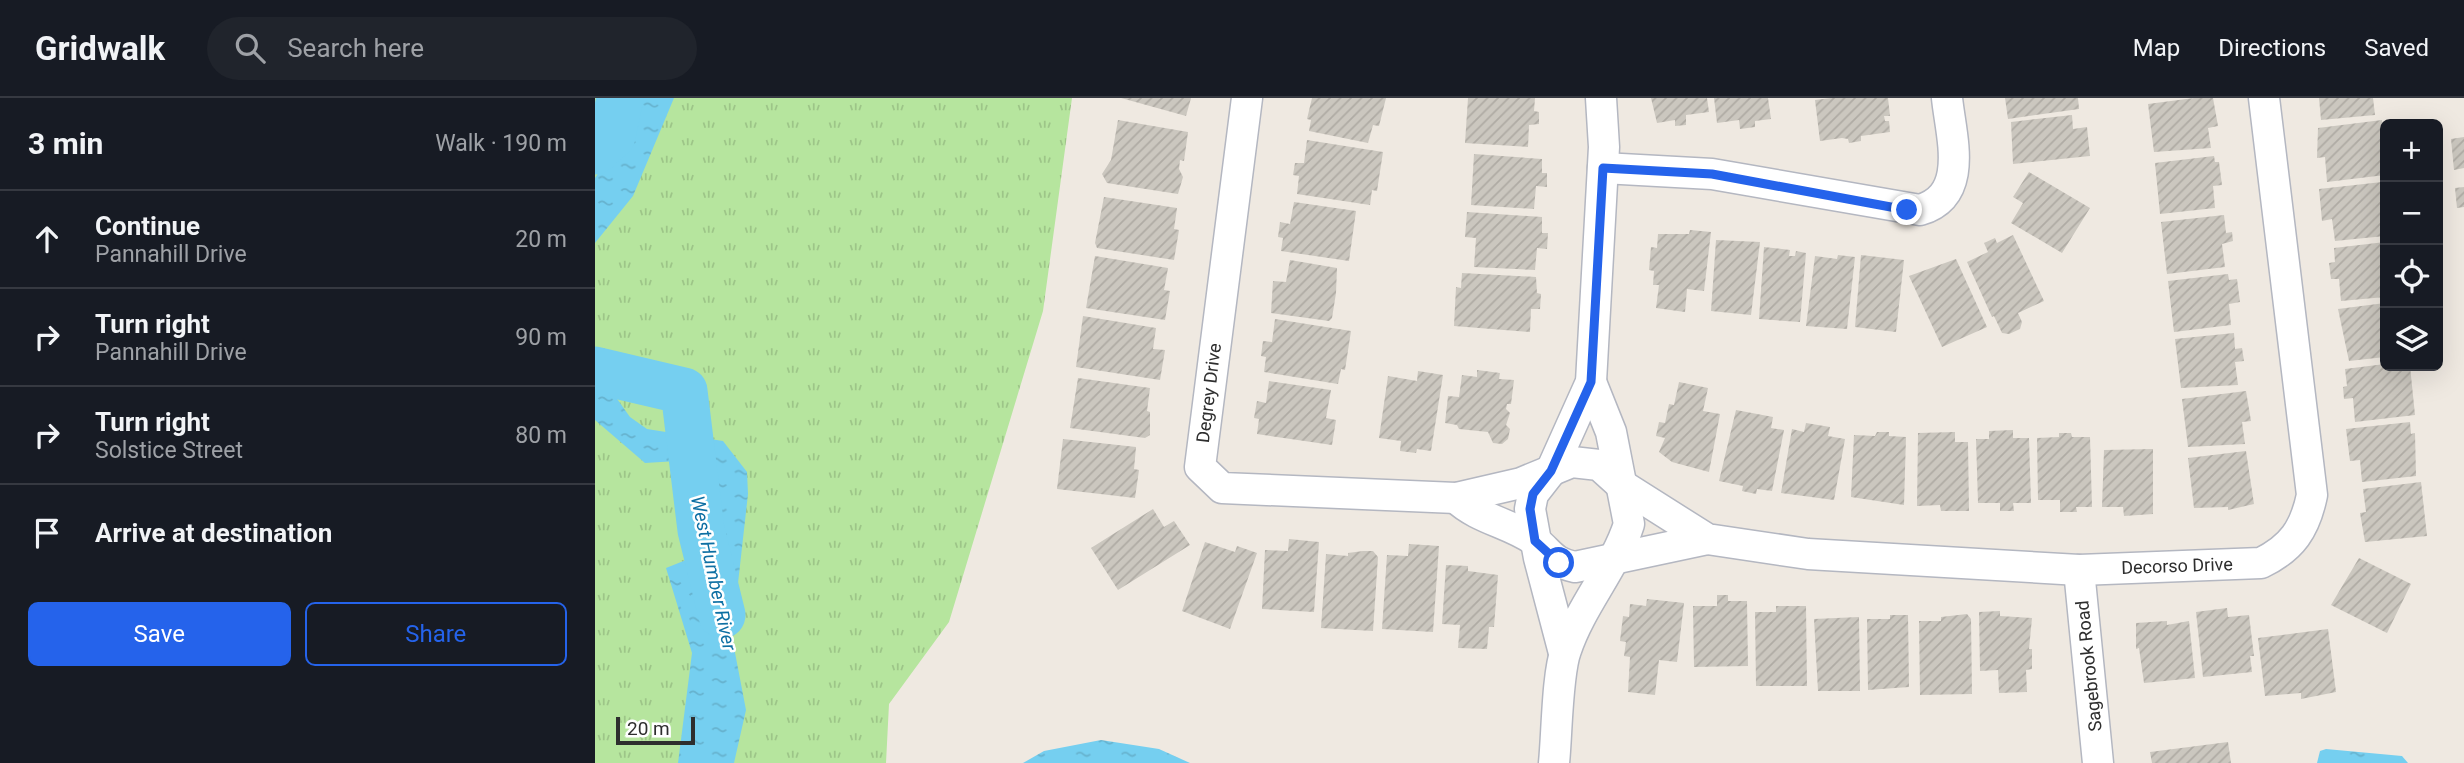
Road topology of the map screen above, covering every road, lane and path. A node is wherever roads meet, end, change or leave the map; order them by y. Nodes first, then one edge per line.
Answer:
1 (1247, 98) edge
2 (1601, 98) edge
3 (1947, 98) edge
4 (2264, 98) edge
5 (1603, 168) junction
6 (1591, 382) junction
7 (1551, 471) junction
8 (1620, 484) junction
9 (1456, 498) junction
10 (1707, 539) junction
11 (1535, 541) junction
12 (1612, 558) junction
13 (2079, 570) junction
14 (1565, 653) junction
15 (1554, 763) edge
16 (2098, 763) edge

1 - 9 street, Degrey Drive
2 - 5 street
3 - 5 street
4 - 13 street, Decorso Drive
5 - 6 street
6 - 7 street
6 - 8 street
7 - 8 street
7 - 9 street, Degrey Drive
7 - 11 street
8 - 10 street, Decorso Drive
8 - 12 street
9 - 11 street
10 - 12 street
10 - 13 street, Decorso Drive
11 - 12 street
11 - 14 street
12 - 14 street
13 - 16 street, Sagebrook Road
14 - 15 street

